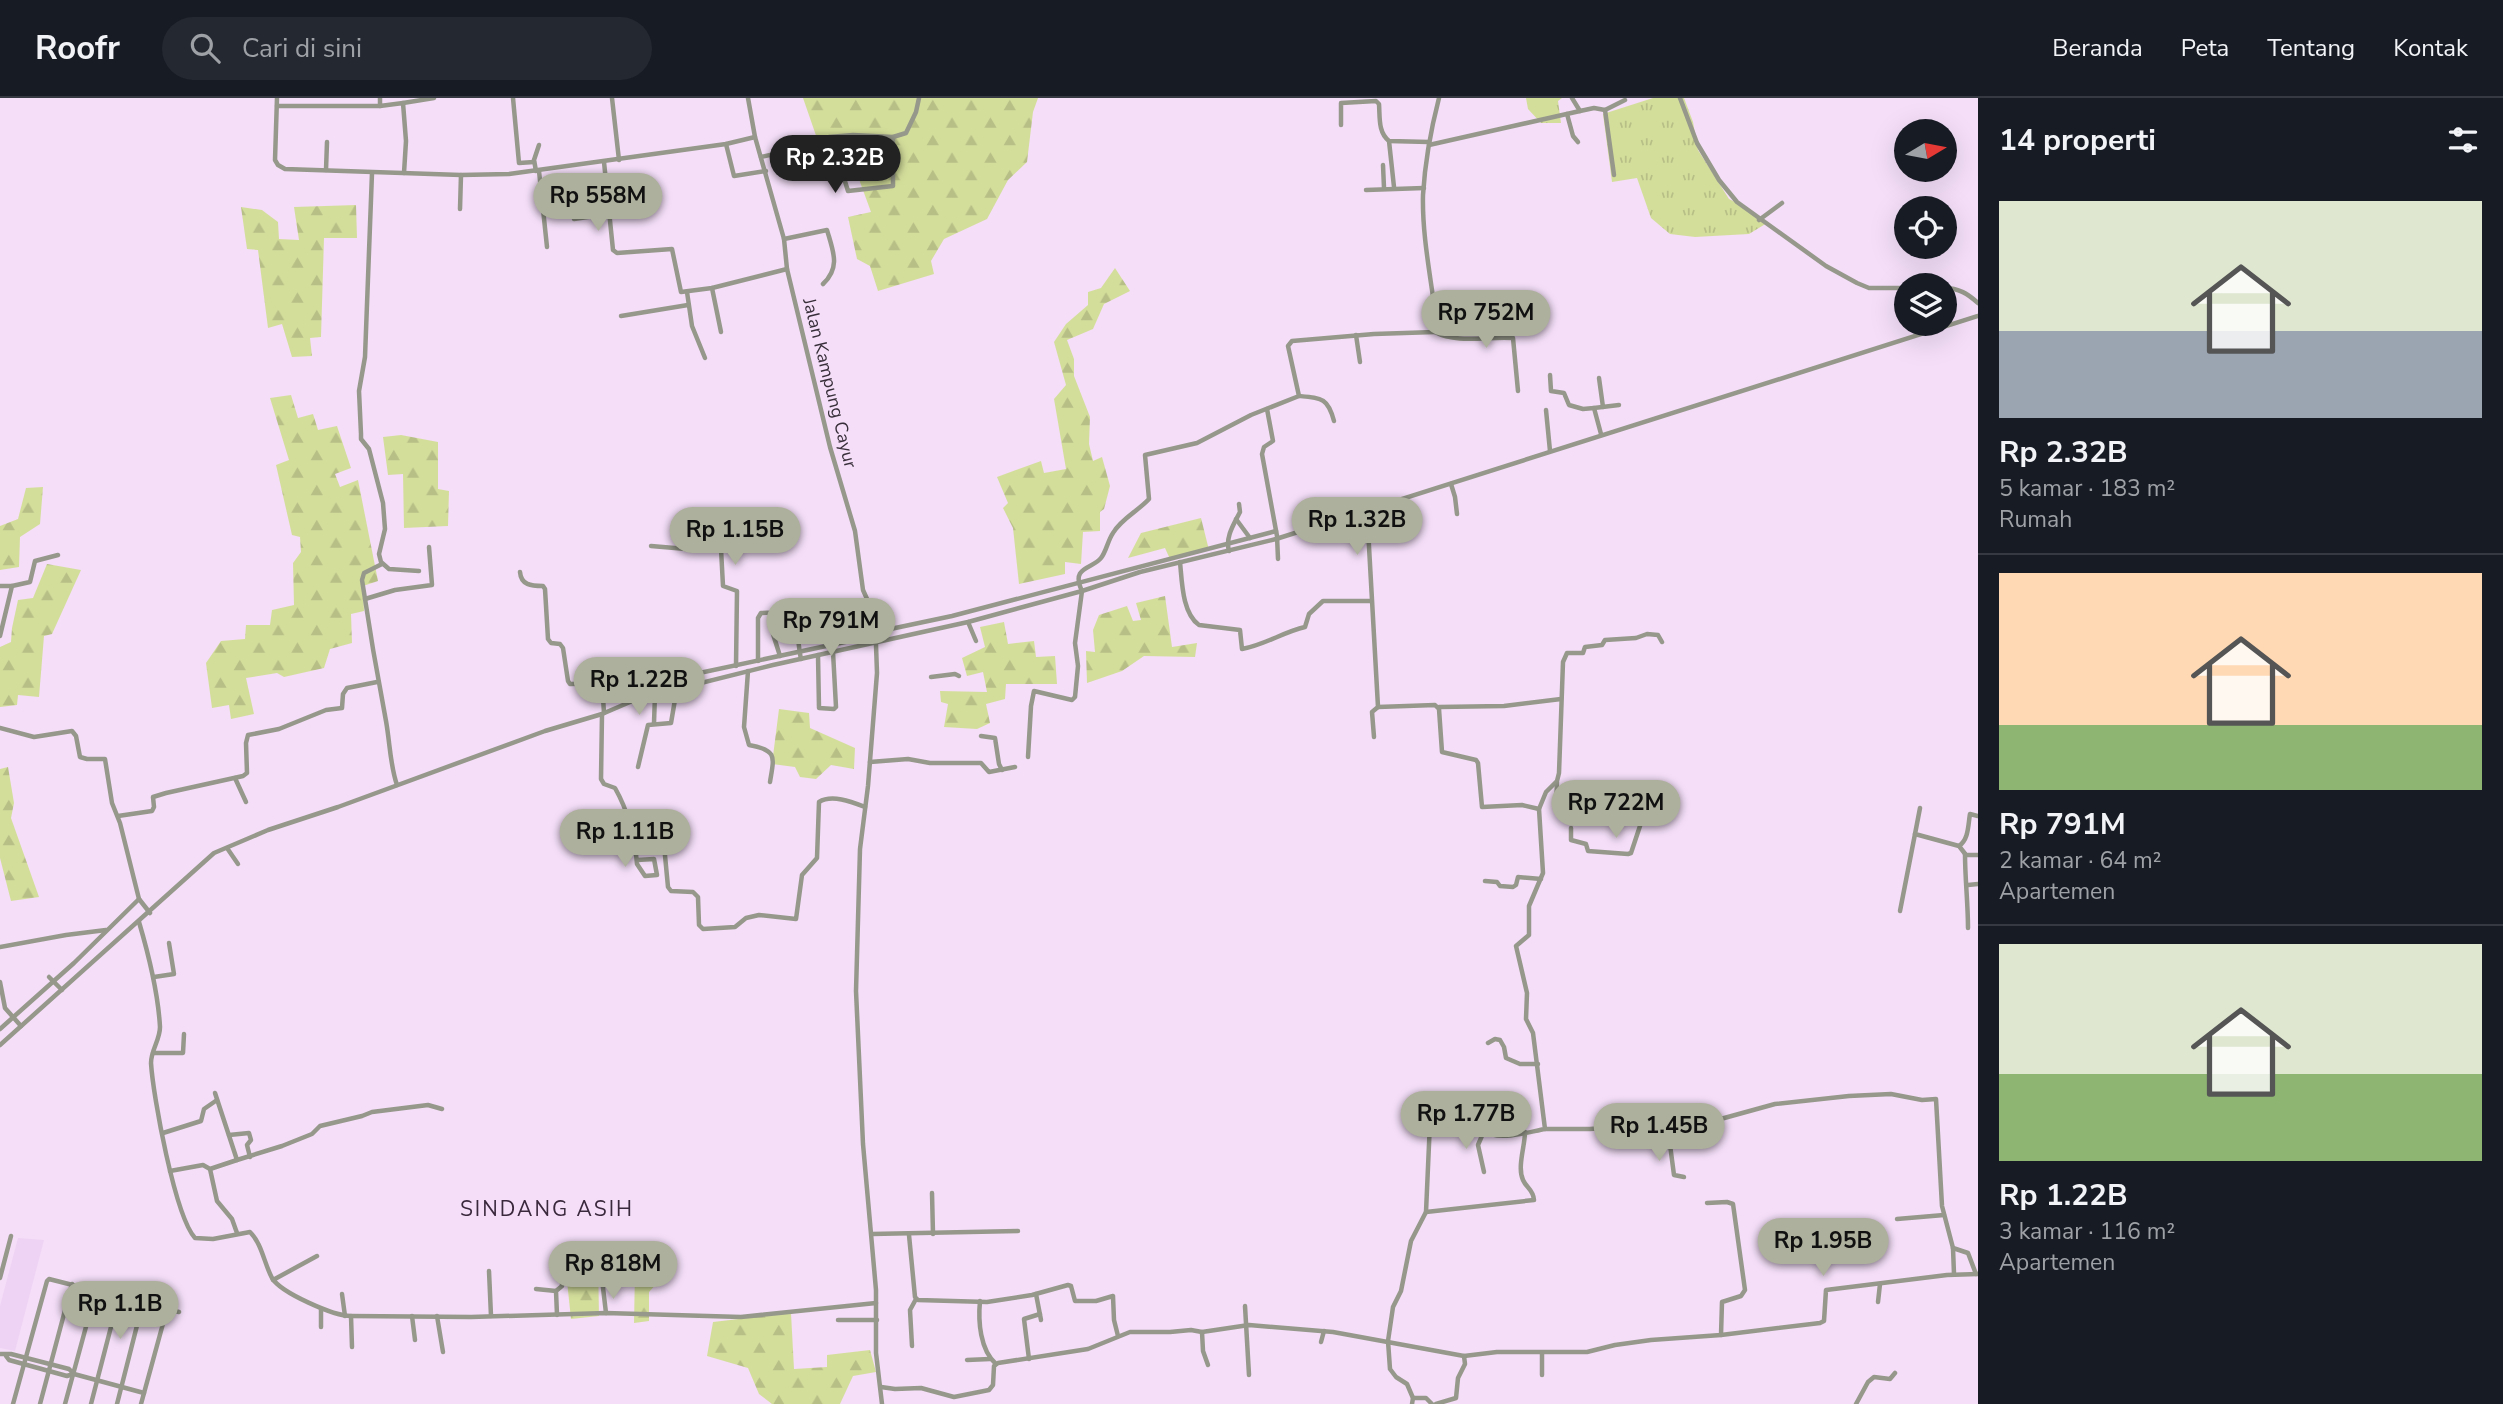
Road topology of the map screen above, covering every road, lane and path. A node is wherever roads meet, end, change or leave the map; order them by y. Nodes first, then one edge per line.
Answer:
1 (277, 98) edge
2 (380, 98) edge
3 (434, 98) edge
4 (513, 98) edge
5 (612, 98) edge
6 (748, 98) edge
7 (919, 98) edge
8 (1439, 98) edge
9 (1572, 98) edge
10 (1633, 98) edge
11 (1680, 98) edge
12 (1625, 99) edge
13 (403, 103) junction
14 (277, 106) junction
15 (380, 106) junction
16 (1605, 110) junction
17 (1580, 111) junction
18 (1567, 114) junction
19 (1341, 125) dead end
20 (755, 136) junction
21 (893, 137) junction
22 (1389, 141) junction
23 (327, 142) dead end
24 (1578, 142) dead end
25 (726, 144) junction
26 (1429, 144) junction
27 (539, 145) dead end
28 (761, 157) junction
29 (619, 160) junction
30 (534, 162) junction
31 (604, 162) junction
32 (1383, 165) dead end
33 (326, 170) junction
34 (538, 171) junction
35 (766, 171) junction
36 (372, 173) junction
37 (404, 173) junction
38 (461, 175) junction
39 (843, 175) dead end
40 (1615, 175) dead end
41 (1394, 187) junction
42 (1384, 188) junction
43 (1424, 188) junction
44 (1366, 190) dead end
45 (1782, 203) dead end
46 (460, 209) dead end
47 (608, 214) junction
48 (574, 219) dead end
49 (1759, 220) junction
50 (784, 239) junction
51 (547, 247) dead end
52 (787, 270) junction
53 (823, 284) dead end
54 (712, 288) junction
55 (1894, 288) edge
56 (1957, 289) edge
57 (687, 292) junction
58 (1978, 303) edge
59 (688, 304) junction
60 (621, 316) dead end
61 (1978, 316) edge
62 (721, 332) dead end
63 (1435, 332) junction
64 (1356, 335) junction
65 (705, 358) dead end
66 (1360, 362) dead end
67 (1549, 375) dead end
68 (1600, 378) dead end
69 (1518, 391) dead end
70 (1299, 396) junction
71 (1619, 405) dead end
72 (1603, 407) junction
73 (1594, 408) junction
74 (1267, 409) junction
75 (1546, 410) dead end
76 (1334, 421) dead end
77 (1602, 434) junction
78 (1550, 451) junction
79 (1451, 484) junction
80 (1239, 504) dead end
81 (1367, 512) junction
82 (1457, 514) dead end
83 (1236, 519) junction
84 (691, 525) dead end
85 (1276, 535) junction
86 (1250, 538) junction
87 (1227, 544) junction
88 (651, 546) dead end
89 (429, 547) dead end
90 (690, 549) junction
91 (1229, 551) junction
92 (58, 555) dead end
93 (1278, 559) dead end
94 (1180, 562) junction
95 (382, 564) junction
96 (419, 571) dead end
97 (520, 572) dead end
98 (1079, 583) junction
99 (0, 586) edge
100 (12, 586) junction
101 (1082, 591) junction
102 (365, 599) junction
103 (1370, 601) junction
104 (870, 602) junction
105 (800, 606) dead end
106 (968, 622) junction
107 (773, 634) dead end
108 (0, 636) edge
109 (875, 638) junction
110 (976, 641) dead end
111 (1662, 642) dead end
112 (799, 652) junction
113 (833, 652) junction
114 (818, 655) junction
115 (780, 656) junction
116 (801, 659) junction
117 (758, 661) junction
118 (736, 666) junction
119 (748, 671) junction
120 (959, 676) dead end
121 (931, 677) dead end
122 (377, 682) junction
123 (602, 682) junction
124 (677, 688) junction
125 (655, 694) junction
126 (1561, 699) junction
127 (1378, 707) junction
128 (1438, 707) junction
129 (603, 713) junction
130 (654, 723) junction
131 (0, 728) edge
132 (981, 736) dead end
133 (1374, 737) dead end
134 (1028, 757) dead end
135 (870, 762) junction
136 (638, 767) dead end
137 (1015, 767) dead end
138 (1002, 769) junction
139 (235, 778) junction
140 (1557, 781) junction
141 (396, 782) junction
142 (770, 782) dead end
143 (246, 802) dead end
144 (865, 807) junction
145 (1920, 808) dead end
146 (1539, 809) junction
147 (118, 816) junction
148 (1978, 816) edge
149 (629, 823) junction
150 (652, 823) dead end
151 (1571, 828) dead end
152 (1915, 834) junction
153 (634, 842) junction
154 (1959, 846) junction
155 (227, 848) junction
156 (1965, 854) junction
157 (1978, 855) edge
158 (637, 860) junction
159 (238, 864) dead end
160 (1541, 879) junction
161 (1485, 881) dead end
162 (1978, 884) edge
163 (1968, 885) junction
164 (139, 899) junction
165 (149, 911) junction
166 (1900, 911) dead end
167 (139, 922) junction
168 (1968, 928) dead end
169 (107, 930) junction
170 (169, 943) dead end
171 (0, 947) edge
172 (153, 977) junction
173 (51, 979) junction
174 (0, 982) edge
175 (62, 990) junction
176 (18, 1022) junction
177 (0, 1029) edge
178 (184, 1034) dead end
179 (1488, 1043) dead end
180 (0, 1045) edge
181 (153, 1053) junction
182 (1538, 1064) junction
183 (215, 1093) dead end
184 (218, 1100) junction
185 (1495, 1103) dead end
186 (442, 1109) dead end
187 (1484, 1120) junction
188 (1667, 1122) junction
189 (1545, 1129) junction
190 (1484, 1130) junction
191 (1525, 1132) junction
192 (163, 1133) junction
193 (229, 1136) junction
194 (250, 1157) junction
195 (237, 1160) junction
196 (210, 1169) junction
197 (170, 1171) junction
198 (1484, 1172) dead end
199 (1684, 1177) dead end
200 (932, 1193) dead end
201 (1707, 1203) dead end
202 (1426, 1212) junction
203 (1944, 1215) junction
204 (1897, 1219) dead end
205 (1018, 1231) dead end
206 (237, 1233) junction
207 (872, 1234) junction
208 (933, 1234) junction
209 (909, 1235) junction
210 (11, 1236) dead end
211 (1953, 1248) junction
212 (317, 1256) dead end
213 (562, 1263) dead end
214 (601, 1270) dead end
215 (489, 1272) dead end
216 (1954, 1274) junction
217 (1977, 1274) edge
218 (0, 1278) edge
219 (273, 1280) junction
220 (72, 1283) junction
221 (1880, 1284) junction
222 (96, 1290) junction
223 (536, 1290) dead end
224 (556, 1291) junction
225 (342, 1294) dead end
226 (1036, 1294) junction
227 (120, 1296) junction
228 (916, 1299) junction
229 (980, 1301) junction
230 (143, 1302) junction
231 (1878, 1302) dead end
232 (876, 1303) junction
233 (1245, 1306) dead end
234 (167, 1309) junction
235 (321, 1309) junction
236 (179, 1312) dead end
237 (606, 1313) junction
238 (557, 1315) junction
239 (345, 1316) junction
240 (351, 1316) junction
241 (412, 1316) junction
242 (437, 1316) junction
243 (491, 1316) junction
244 (838, 1320) dead end
245 (877, 1320) junction
246 (1245, 1325) junction
247 (321, 1327) dead end
248 (1324, 1331) junction
249 (1202, 1332) junction
250 (1721, 1335) junction
251 (1118, 1336) junction
252 (415, 1340) dead end
253 (1388, 1341) junction
254 (1321, 1342) dead end
255 (912, 1346) dead end
256 (352, 1347) dead end
257 (443, 1352) dead end
258 (1542, 1353) junction
259 (3, 1355) edge
260 (1464, 1356) junction
261 (990, 1359) junction
262 (1029, 1359) junction
263 (967, 1360) dead end
264 (25, 1361) junction
265 (50, 1364) junction
266 (996, 1364) junction
267 (1208, 1365) dead end
268 (48, 1371) junction
269 (1895, 1373) dead end
270 (74, 1374) junction
271 (1542, 1374) dead end
272 (1249, 1375) dead end
273 (97, 1380) junction
274 (121, 1387) junction
275 (881, 1387) junction
276 (144, 1393) junction
277 (1412, 1401) edge
278 (13, 1404) edge
279 (40, 1404) edge
280 (65, 1404) edge
281 (91, 1404) edge
282 (117, 1404) edge
283 (141, 1404) edge
284 (882, 1404) edge
285 (1434, 1404) edge
286 (1856, 1404) edge

1 - 14 street
2 - 15 street
3 - 13 street
4 - 30 street
5 - 29 street
6 - 20 street, Jalan Kampung Cayur
7 - 21 street
8 - 26 street
9 - 17 street
10 - 12 street
11 - 49 street
12 - 16 street
13 - 15 street
13 - 37 street
14 - 15 street
14 - 33 street
16 - 17 street
16 - 40 street
17 - 18 street
18 - 24 street
18 - 26 street
19 - 22 street
20 - 25 street
20 - 28 street, Jalan Kampung Cayur
21 - 28 street
21 - 39 street
22 - 26 street
22 - 41 street
23 - 33 street
25 - 29 street
25 - 35 street
26 - 43 street
27 - 30 street
28 - 35 street, Jalan Kampung Cayur
29 - 31 street
30 - 34 street
31 - 34 street
31 - 47 street
32 - 42 street
33 - 36 street
34 - 38 street
34 - 51 street
35 - 50 street, Jalan Kampung Cayur
36 - 37 street
36 - 95 street
37 - 38 street
38 - 46 street
41 - 42 street
41 - 43 street
42 - 44 street
43 - 63 street
45 - 49 street
47 - 48 street
47 - 57 street
49 - 55 street
50 - 52 street, Jalan Kampung Cayur
50 - 53 street
52 - 54 street
52 - 104 street, Jalan Kampung Cayur
54 - 57 street
54 - 62 street
56 - 58 street
57 - 59 street
59 - 60 street
59 - 65 street
61 - 77 street
63 - 64 street
63 - 69 street
64 - 66 street
64 - 70 street
67 - 73 street
68 - 72 street
70 - 74 street
70 - 76 street
71 - 72 street
72 - 73 street
73 - 77 street
74 - 85 street
74 - 98 street
75 - 78 street
77 - 78 street
78 - 79 street
79 - 81 street
79 - 82 street
80 - 83 street
81 - 85 street
81 - 103 street
83 - 86 street
83 - 87 street
84 - 90 street
85 - 86 street
85 - 91 street
85 - 93 street
86 - 87 street
87 - 91 street
87 - 98 street
88 - 90 street
89 - 102 street
90 - 118 street
91 - 94 street
92 - 100 street
94 - 101 street
94 - 103 street
95 - 96 street
95 - 102 street
97 - 123 street
98 - 101 street
98 - 109 street
99 - 100 street
100 - 108 street
101 - 106 street
101 - 134 street
102 - 122 street
103 - 127 street
104 - 105 street
104 - 109 street, Jalan Kampung Cayur
106 - 109 street
106 - 110 street
107 - 115 street
109 - 112 street
109 - 113 street
109 - 135 street, Jalan Kampung Cayur
111 - 126 street
112 - 115 street
112 - 116 street
112 - 117 street
113 - 114 street
113 - 114 street
114 - 116 street
115 - 117 street
116 - 119 street
117 - 118 street
118 - 123 street
119 - 124 street
119 - 142 street
120 - 121 street
122 - 139 street
122 - 141 street
123 - 129 street
124 - 125 street
124 - 130 street
125 - 129 street
125 - 130 street
126 - 128 street
126 - 140 street
127 - 128 street
127 - 133 street
128 - 146 street
129 - 141 street
129 - 149 street
130 - 136 street
131 - 147 street
132 - 138 street
135 - 138 street
135 - 144 street, Jalan Kampung Cayur
137 - 138 street
139 - 143 street
139 - 147 street
140 - 146 street
140 - 151 street
141 - 155 street
144 - 153 street
144 - 207 street, Jalan Kampung Cayur
145 - 152 street
146 - 160 street
147 - 164 street
148 - 154 street
149 - 150 street
149 - 153 street
152 - 154 street
152 - 166 street
153 - 158 street
154 - 156 street
155 - 159 street
155 - 165 street
156 - 157 street
156 - 163 street
158 - 158 street
160 - 161 street
160 - 182 street
162 - 163 street
163 - 168 street
164 - 165 street
164 - 169 street
165 - 167 street
167 - 172 street
167 - 175 street
169 - 171 street
169 - 173 street
170 - 172 street
172 - 181 street
173 - 175 street
173 - 176 street
174 - 176 street
175 - 176 street
176 - 177 street
176 - 180 street
178 - 181 street
179 - 182 street
181 - 192 street
182 - 189 street
183 - 184 street
184 - 192 street
184 - 193 street
185 - 187 street
186 - 194 street
187 - 190 street
187 - 202 street
188 - 189 street
188 - 199 street
188 - 203 street
189 - 191 street
190 - 191 street
190 - 198 street
191 - 202 street
192 - 197 street
193 - 194 street
193 - 195 street
194 - 195 street
195 - 196 street
196 - 197 street
196 - 206 street
197 - 206 street
200 - 208 street
201 - 250 street
202 - 253 street
203 - 204 street
203 - 211 street
205 - 208 street
206 - 219 street
207 - 209 street
207 - 232 street, Jalan Kampung Cayur
208 - 209 street
209 - 228 street
210 - 218 street
211 - 216 street
211 - 217 street
212 - 219 street
213 - 224 street
214 - 237 street
215 - 243 street
216 - 217 street
216 - 221 street
219 - 235 street
220 - 222 street
220 - 264 street
220 - 265 street
221 - 231 street
221 - 250 street
222 - 227 street
222 - 270 street
223 - 224 street
224 - 238 street
225 - 239 street
226 - 229 street
226 - 251 street
226 - 262 street
227 - 230 street
227 - 273 street
228 - 229 street
228 - 255 street
229 - 261 street
230 - 234 street
230 - 274 street
232 - 237 street
232 - 245 street, Jalan Kampung Cayur
233 - 246 street
234 - 236 street
234 - 276 street
235 - 239 street
235 - 247 street
237 - 238 street
238 - 243 street
239 - 240 street
240 - 241 street
240 - 256 street
241 - 242 street
241 - 252 street
242 - 243 street
242 - 257 street
244 - 245 street
245 - 275 street, Jalan Kampung Cayur
246 - 248 street
246 - 249 street
246 - 272 street
248 - 253 street
248 - 254 street
249 - 251 street
249 - 267 street
250 - 258 street
251 - 262 street
253 - 260 street
253 - 277 street
258 - 260 street
258 - 271 street
259 - 264 street
260 - 285 street
261 - 263 street
261 - 266 street
262 - 266 street
264 - 265 street
264 - 268 street
264 - 278 street
265 - 268 street
265 - 270 street
266 - 275 street
268 - 270 street
268 - 279 street
269 - 286 street
270 - 273 street
270 - 280 street
273 - 274 street
273 - 281 street
274 - 276 street
274 - 282 street
275 - 284 street, Jalan Kampung Cayur
276 - 283 street
277 - 285 street

